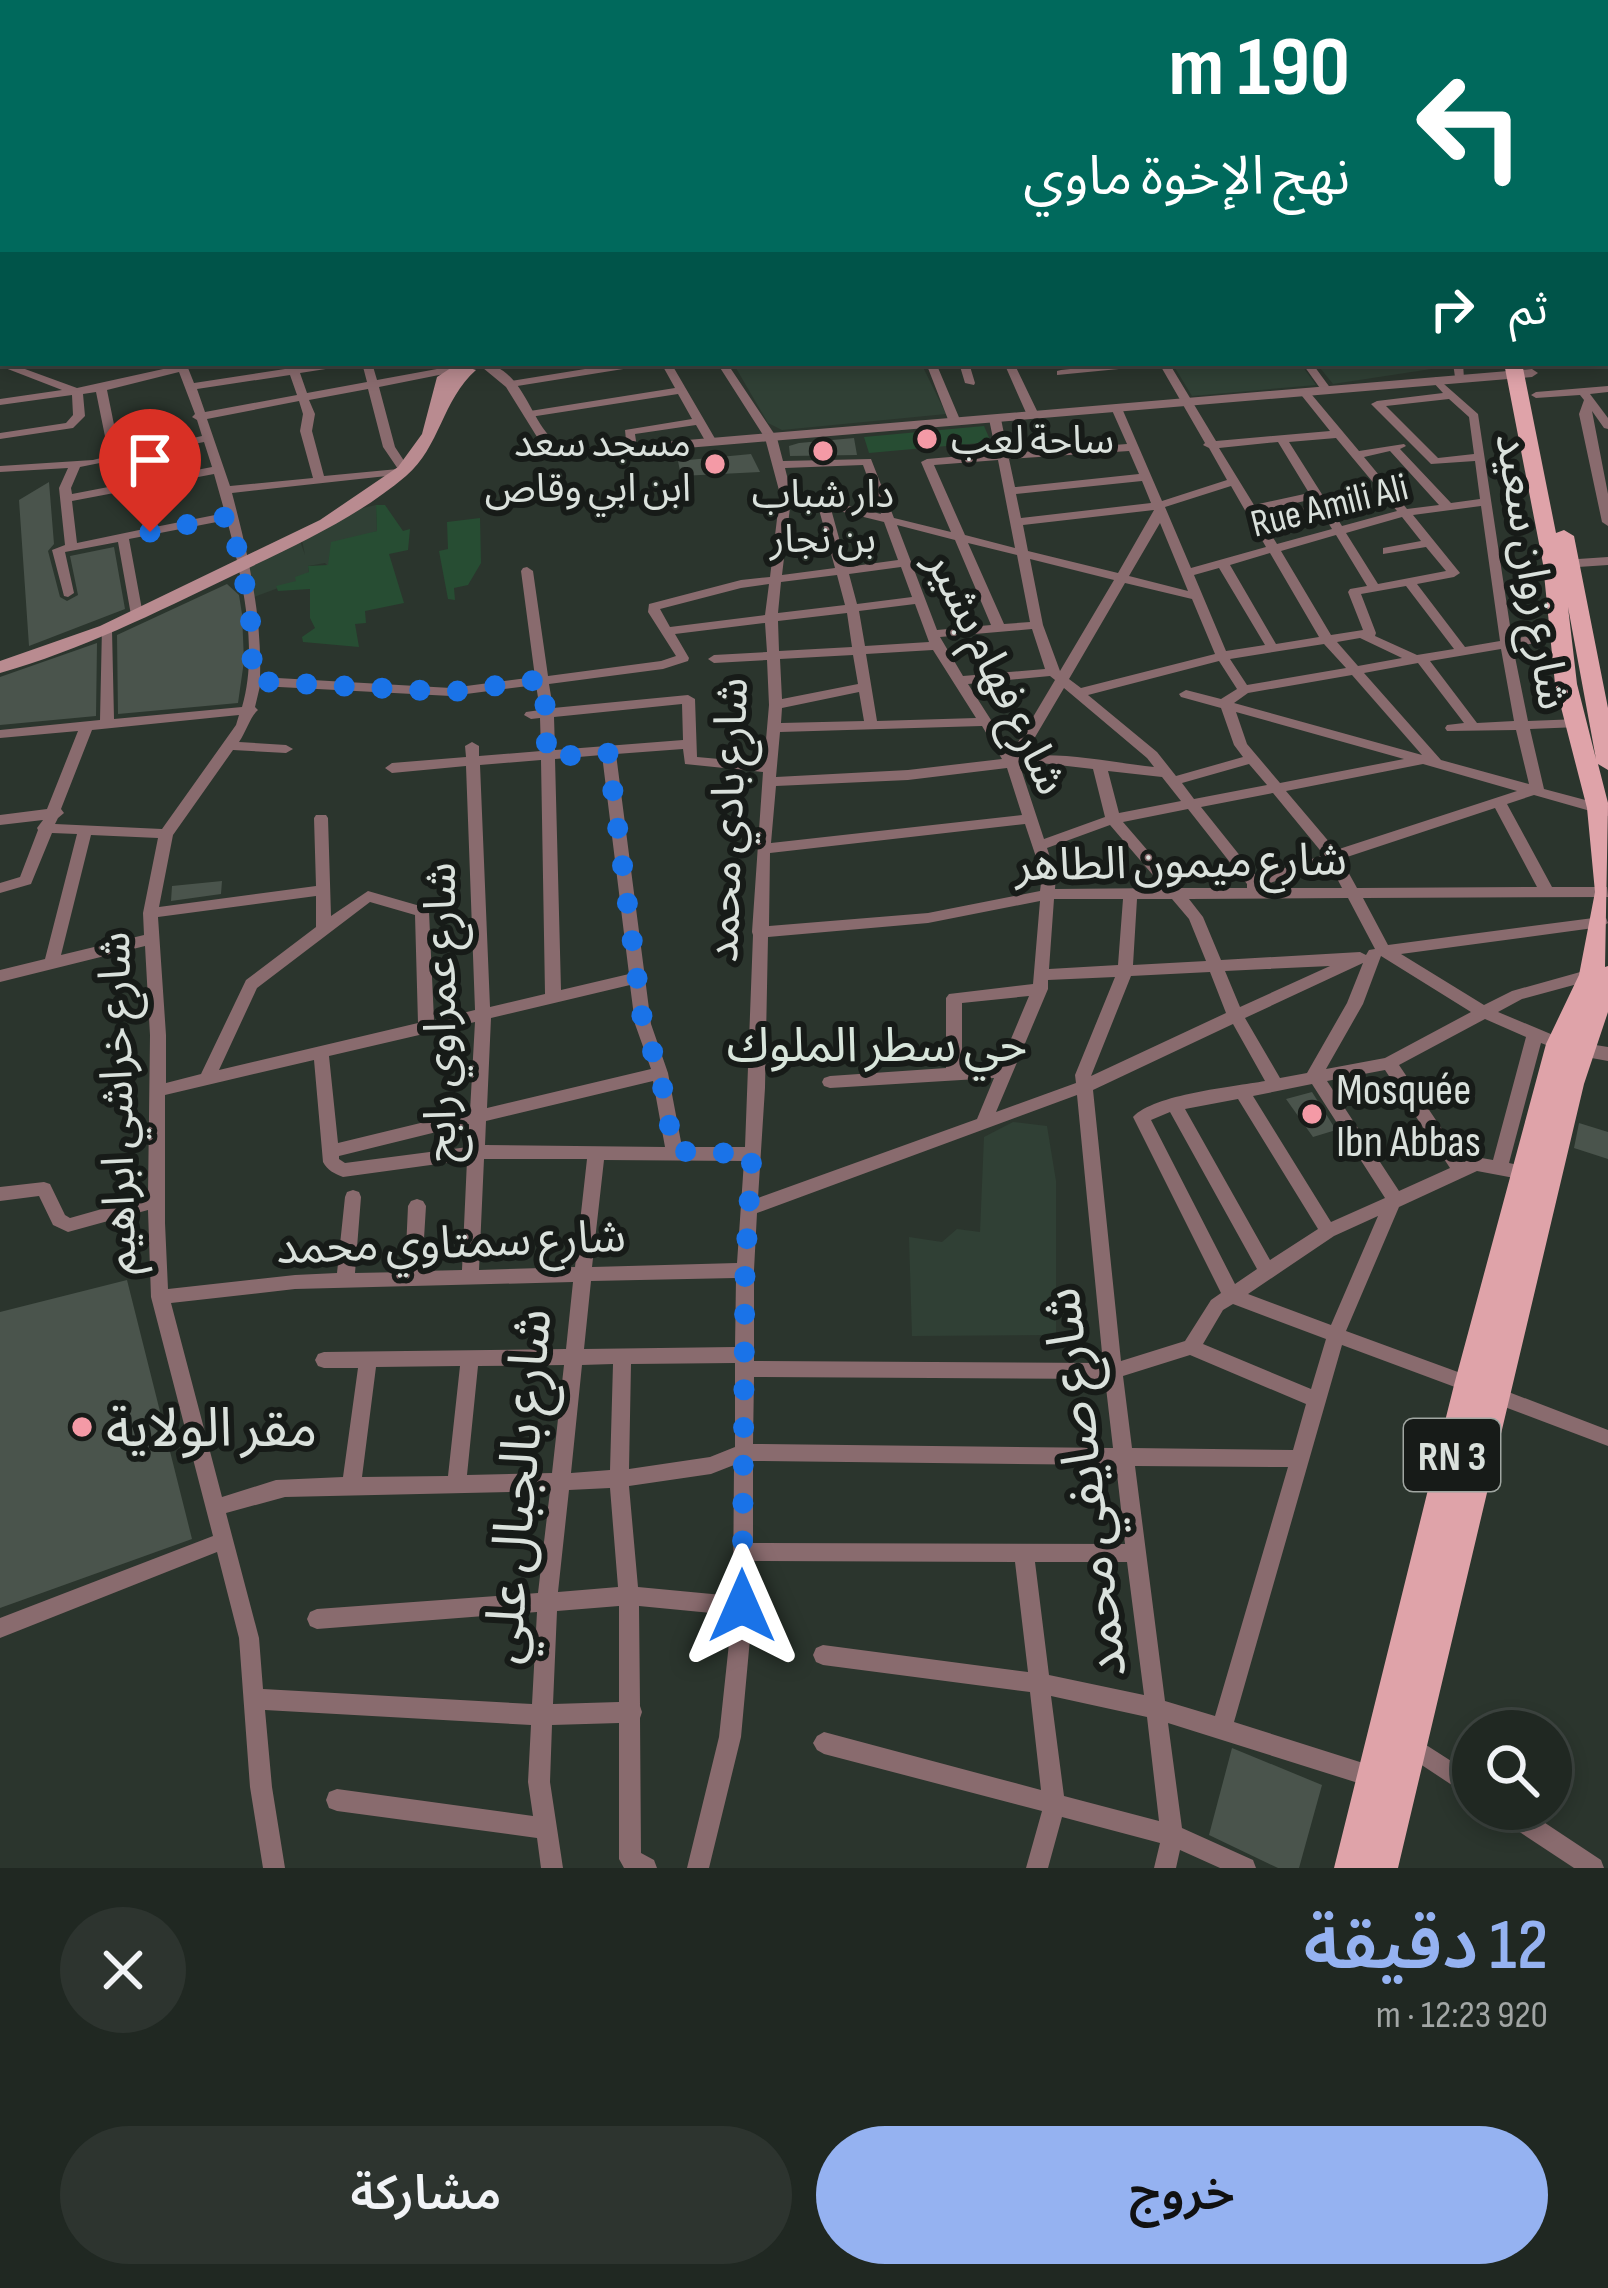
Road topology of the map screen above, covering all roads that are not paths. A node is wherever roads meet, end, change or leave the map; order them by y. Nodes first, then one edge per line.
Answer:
1 (5, 366) edge
2 (183, 366) edge
3 (318, 366) edge
4 (368, 366) edge
5 (466, 366) edge
6 (561, 366) edge
7 (608, 366) edge
8 (668, 366) edge
9 (724, 366) edge
10 (932, 366) edge
11 (965, 366) edge
12 (1010, 366) edge
13 (1131, 366) edge
14 (1163, 366) edge
15 (1309, 366) edge
16 (1522, 368) edge
17 (1459, 370) edge
18 (294, 371) junction
19 (1061, 373) dead end
20 (566, 376) junction
21 (1436, 380) junction
22 (511, 383) junction
23 (970, 383) dead end
24 (371, 385) junction
25 (190, 387) junction
26 (100, 388) junction
27 (1326, 389) junction
28 (1608, 389) edge
29 (682, 390) junction
30 (76, 392) junction
31 (1303, 392) junction
32 (1451, 395) junction
33 (1536, 395) junction
34 (1586, 396) junction
35 (303, 397) junction
36 (0, 402) edge
37 (1183, 403) junction
38 (1117, 407) junction
39 (530, 414) junction
40 (1033, 415) junction
41 (198, 417) junction
42 (995, 419) junction
43 (699, 421) junction
44 (955, 422) junction
45 (1608, 426) edge
46 (1338, 434) junction
47 (0, 436) edge
48 (771, 438) junction
49 (1281, 438) junction
50 (207, 439) junction
51 (711, 442) junction
52 (1415, 444) junction
53 (1209, 445) junction
54 (1132, 447) junction
55 (631, 448) junction
56 (1393, 448) junction
57 (1356, 454) junction
58 (1001, 455) junction
59 (1479, 457) junction
60 (116, 458) junction
61 (75, 465) junction
62 (777, 465) junction
63 (0, 469) edge
64 (218, 470) junction
65 (403, 471) junction
66 (1145, 476) junction
67 (320, 478) junction
68 (1232, 482) junction
69 (226, 490) junction
70 (1011, 490) junction
71 (786, 494) junction
72 (144, 495) dead end
73 (1316, 495) junction
74 (65, 499) junction
75 (823, 502) junction
76 (1485, 502) junction
77 (1271, 505) junction
78 (1449, 508) junction
79 (1159, 509) junction
80 (1325, 509) junction
81 (1250, 510) junction
82 (1404, 513) junction
83 (230, 516) junction
84 (887, 517) junction
85 (1015, 522) junction
86 (1608, 523) edge
87 (1339, 530) junction
88 (150, 532) junction
89 (958, 533) junction
90 (123, 537) junction
91 (1431, 543) junction
92 (70, 546) junction
93 (1273, 548) junction
94 (1018, 549) junction
95 (1388, 551) dead end
96 (969, 558) junction
97 (1222, 562) junction
98 (1607, 562) edge
99 (903, 563) junction
100 (1561, 564) junction
101 (244, 565) junction
102 (527, 571) dead end
103 (1189, 572) junction
104 (842, 573) junction
105 (1119, 576) junction
106 (773, 579) junction
107 (1409, 582) junction
108 (1374, 587) junction
109 (68, 593) dead end
110 (1198, 597) junction
111 (920, 599) junction
112 (852, 607) junction
113 (137, 615) junction
114 (771, 616) junction
115 (1037, 625) junction
116 (999, 628) junction
117 (106, 630) junction
118 (672, 630) junction
119 (1366, 633) junction
120 (1557, 635) junction
121 (1326, 638) junction
122 (935, 640) junction
123 (1506, 643) junction
124 (1272, 647) junction
125 (1461, 650) junction
126 (858, 653) junction
127 (1222, 656) junction
128 (771, 658) junction
129 (714, 659) dead end
130 (1418, 659) junction
131 (0, 667) edge
132 (1352, 670) junction
133 (1058, 676) junction
134 (544, 679) junction
135 (253, 681) junction
136 (958, 682) junction
137 (862, 687) junction
138 (1244, 690) junction
139 (1082, 692) junction
140 (1186, 694) dead end
141 (1226, 702) junction
142 (776, 705) junction
143 (250, 710) junction
144 (539, 714) junction
145 (107, 722) junction
146 (983, 722) junction
147 (1519, 722) junction
148 (88, 725) junction
149 (1472, 725) junction
150 (871, 726) junction
151 (773, 728) junction
152 (1452, 728) dead end
153 (1595, 729) edge
154 (0, 734) edge
155 (687, 744) junction
156 (232, 746) junction
157 (286, 748) dead end
158 (608, 753) junction
159 (472, 754) junction
160 (547, 757) junction
161 (1251, 759) junction
162 (1430, 760) junction
163 (1016, 763) junction
164 (1099, 764) junction
165 (1608, 764) edge
166 (392, 768) dead end
167 (770, 775) junction
168 (1170, 777) junction
169 (1278, 787) junction
170 (1537, 788) junction
171 (1498, 800) junction
172 (1191, 806) junction
173 (56, 814) junction
174 (321, 818) dead end
175 (1604, 818) edge
176 (1031, 819) junction
177 (1113, 819) junction
178 (0, 820) edge
179 (44, 828) junction
180 (86, 831) junction
181 (166, 834) junction
182 (1042, 845) junction
183 (763, 849) junction
184 (1332, 855) junction
185 (0, 888) edge
186 (1254, 888) junction
187 (1545, 888) junction
188 (323, 890) junction
189 (1607, 892) edge
190 (1352, 893) junction
191 (1049, 894) junction
192 (1176, 895) junction
193 (1130, 897) junction
194 (149, 913) junction
195 (1601, 922) junction
196 (324, 929) junction
197 (759, 932) junction
198 (150, 940) junction
199 (1373, 954) junction
200 (52, 961) junction
201 (1219, 965) junction
202 (1125, 971) junction
203 (1599, 975) edge
204 (0, 976) edge
205 (636, 978) junction
206 (1041, 982) junction
207 (554, 996) junction
208 (1484, 1012) junction
209 (1234, 1013) junction
210 (483, 1015) junction
211 (426, 1027) junction
212 (1571, 1046) edge
213 (321, 1051) junction
214 (1389, 1063) junction
215 (1002, 1071) junction
216 (954, 1072) junction
217 (660, 1073) junction
218 (1314, 1075) junction
219 (207, 1078) junction
220 (830, 1082) dead end
221 (1275, 1083) junction
222 (1085, 1086) junction
223 (158, 1091) junction
224 (1243, 1091) junction
225 (1174, 1105) junction
226 (480, 1118) junction
227 (983, 1123) junction
228 (330, 1151) junction
229 (674, 1151) junction
230 (478, 1152) junction
231 (596, 1152) junction
232 (752, 1154) junction
233 (1513, 1169) junction
234 (1460, 1170) junction
235 (0, 1194) edge
236 (352, 1197) dead end
237 (1394, 1198) junction
238 (156, 1201) junction
239 (417, 1206) dead end
240 (748, 1210) junction
241 (1328, 1232) junction
242 (745, 1270) junction
243 (1268, 1272) junction
244 (580, 1276) junction
245 (470, 1277) junction
246 (413, 1280) junction
247 (345, 1282) junction
248 (1232, 1296) junction
249 (160, 1297) junction
250 (1336, 1334) junction
251 (1190, 1347) junction
252 (571, 1358) junction
253 (622, 1358) junction
254 (323, 1360) dead end
255 (368, 1361) junction
256 (743, 1362) junction
257 (469, 1363) junction
258 (1113, 1371) junction
259 (1483, 1390) junction
260 (1316, 1400) junction
261 (1608, 1438) edge
262 (743, 1452) junction
263 (1124, 1456) junction
264 (1298, 1459) junction
265 (619, 1477) junction
266 (558, 1479) junction
267 (457, 1484) junction
268 (351, 1487) junction
269 (214, 1508) junction
270 (225, 1540) junction
271 (742, 1552) junction
272 (1135, 1553) junction
273 (1024, 1555) junction
274 (629, 1596) junction
275 (547, 1605) junction
276 (742, 1606) junction
277 (316, 1619) dead end
278 (0, 1628) edge
279 (824, 1654) dead end
280 (1036, 1683) junction
281 (255, 1699) junction
282 (1155, 1708) junction
283 (632, 1712) junction
284 (543, 1714) junction
285 (1222, 1727) junction
286 (1396, 1740) junction
287 (824, 1743) dead end
288 (1452, 1775) edge
289 (1374, 1777) junction
290 (337, 1800) dead end
291 (1054, 1805) junction
292 (543, 1828) junction
293 (1536, 1830) edge
294 (1172, 1835) junction
295 (274, 1868) edge
296 (552, 1868) edge
297 (646, 1868) edge
298 (698, 1868) edge
299 (1037, 1868) edge
300 (1165, 1868) edge
301 (1245, 1868) edge
302 (1352, 1868) edge
303 (1380, 1868) edge
304 (1593, 1868) edge

1 - 30 street
2 - 25 street, شارع خراشي ابراهيم
2 - 26 street
3 - 18 street
4 - 24 street
5 - 22 street
5 - 24 street
5 - 65 main road
6 - 20 street
7 - 20 street
8 - 29 street
9 - 48 street, شارع بادي محمد
10 - 44 street
11 - 23 street
12 - 40 street
13 - 19 street
14 - 37 street
15 - 27 street
16 - 17 street
16 - 33 main road, RN 3
16 - 100 main road, RN 3
17 - 21 street
18 - 25 street
18 - 35 street
20 - 22 street
21 - 27 street
21 - 32 street, شارع زوان سعيد
22 - 39 street
24 - 35 street
24 - 65 street
25 - 41 street, شارع خراشي ابراهيم
26 - 30 street
26 - 60 street
27 - 31 street
28 - 34 street
29 - 39 street
29 - 43 street
30 - 36 street
30 - 47 street
31 - 37 street
31 - 46 street
32 - 52 street
32 - 59 street, شارع زوان سعيد
33 - 34 street
33 - 100 main road, RN 3
34 - 45 street
34 - 86 street
35 - 41 street
35 - 67 street
37 - 38 street
37 - 53 street
38 - 40 street
38 - 54 street
39 - 55 street
40 - 42 street
41 - 50 street, شارع خراشي ابراهيم
42 - 44 street
42 - 58 street
43 - 51 street
43 - 55 street
44 - 48 street
46 - 49 street
46 - 57 street
48 - 51 street
48 - 62 street, شارع بادي محمد
49 - 53 street
49 - 73 street
50 - 60 street
50 - 64 street, شارع خراشي ابراهيم
51 - 55 street
52 - 56 street
52 - 59 street
53 - 68 street
54 - 58 street
54 - 66 street
56 - 57 street
56 - 78 street
57 - 82 street
58 - 70 street
58 - 89 street
59 - 76 street, شارع زوان سعيد
60 - 61 street
61 - 63 street
61 - 74 street
62 - 71 street, شارع بادي محمد
62 - 84 street, شارع فهام بشير
64 - 69 street, شارع خراشي ابراهيم
64 - 74 street
65 - 67 street
65 - 101 main road
66 - 70 street
66 - 79 street
67 - 69 street
68 - 79 street
68 - 81 street
69 - 83 street, شارع خراشي ابراهيم
70 - 85 street
71 - 75 street
71 - 106 street, شارع بادي محمد
72 - 88 street
73 - 77 street
73 - 80 street
74 - 92 street
75 - 84 street
75 - 104 street
76 - 78 street, Rue Amili Ali
76 - 123 street, شارع زوان سعيد
77 - 80 street
77 - 81 street
78 - 82 street, Rue Amili Ali
79 - 85 street
79 - 103 street
79 - 105 street
80 - 87 street
81 - 93 street
82 - 87 street, Rue Amili Ali
82 - 91 street
83 - 88 street
83 - 101 street, شارع خراشي ابراهيم
84 - 89 street
84 - 99 street, شارع فهام بشير
85 - 94 street
87 - 93 street, Rue Amili Ali
87 - 108 street
88 - 90 street
89 - 94 street
89 - 96 street
90 - 92 street
90 - 113 street
91 - 95 street
91 - 107 street
92 - 109 street
93 - 97 street, Rue Amili Ali
93 - 121 street
94 - 96 street
94 - 105 street
94 - 115 street
96 - 116 street
97 - 103 street, Rue Amili Ali
97 - 124 street
98 - 100 street
99 - 104 street
99 - 111 street, شارع فهام بشير
100 - 120 main road, RN 3
100 - 153 main road, RN 3
101 - 113 main road
101 - 135 street, شارع خراشي ابراهيم
102 - 134 street
103 - 110 street
104 - 106 street
104 - 112 street
105 - 110 street
105 - 133 street
106 - 114 street, شارع بادي محمد
106 - 118 street
107 - 108 street
107 - 125 street
108 - 119 street
110 - 127 street
111 - 112 street
111 - 122 street, شارع فهام بشير
112 - 114 street
112 - 126 street
113 - 117 main road
114 - 118 street
114 - 128 street, شارع بادي محمد
115 - 116 street
115 - 133 street
116 - 122 street
117 - 131 main road
117 - 145 street
118 - 134 street
119 - 121 street
119 - 130 street
120 - 123 street
120 - 153 main road, RN 3
121 - 124 street
121 - 132 street
122 - 126 street
122 - 136 street, شارع فهام بشير
123 - 125 street
123 - 147 street, شارع زوان سعيد
124 - 127 street
125 - 130 street
126 - 128 street
126 - 137 street
127 - 138 street
127 - 139 street
128 - 129 street
128 - 142 street, شارع بادي محمد
130 - 132 street
130 - 149 street
132 - 138 street
132 - 162 street
133 - 136 street
133 - 139 street
133 - 163 street
134 - 135 street
134 - 144 street
135 - 143 street, شارع خراشي ابراهيم
136 - 146 street, شارع فهام بشير
137 - 142 street
137 - 150 street
138 - 141 street
139 - 168 street
140 - 141 street
141 - 161 street
141 - 162 street
142 - 151 street, شارع بادي محمد
143 - 145 street
143 - 156 street, شارع خراشي ابراهيم
144 - 155 street
144 - 160 street
145 - 148 street
146 - 150 street
146 - 163 street, شارع فهام بشير
147 - 149 street
147 - 153 street
147 - 170 street, شارع زوان سعيد
148 - 154 street
148 - 173 street
149 - 152 street
150 - 151 street
151 - 167 street, شارع بادي محمد
153 - 165 main road, RN 3
153 - 175 main road, RN 3
155 - 158 street
155 - 167 street
156 - 157 street
156 - 181 street, شارع خراشي ابراهيم
158 - 160 street
158 - 205 street
159 - 160 street
159 - 166 street
159 - 210 street, شارع عمراوي رابح
160 - 207 street
161 - 168 street
161 - 169 street
162 - 169 street
162 - 170 street
163 - 164 street
163 - 167 street
163 - 176 street, شارع فهام بشير
164 - 168 street
164 - 177 street
167 - 183 street, شارع بادي محمد
168 - 172 street
169 - 172 street
169 - 184 street
170 - 171 street
170 - 175 street
171 - 184 street
171 - 187 street
172 - 177 street
172 - 186 street
173 - 178 street
173 - 179 street
174 - 188 street
175 - 189 main road, RN 3
176 - 182 street, شارع فهام بشير
176 - 183 street
177 - 182 street
177 - 192 street
179 - 180 street
179 - 185 street
180 - 181 street
180 - 200 street
181 - 194 street, شارع خراشي ابراهيم
182 - 191 street, شارع فهام بشير
183 - 197 street, شارع بادي محمد
184 - 186 street
184 - 190 street
186 - 190 street, شارع ميمون الطاهر
186 - 192 street, شارع ميمون الطاهر
187 - 189 street, شارع ميمون الطاهر
187 - 190 street, شارع ميمون الطاهر
188 - 194 street
188 - 196 street
189 - 195 main road, RN 3
190 - 199 street
191 - 193 street, شارع ميمون الطاهر
191 - 197 street, شارع ميمون الطاهر
191 - 206 street, شارع فهام بشير
192 - 193 street, شارع ميمون الطاهر
192 - 201 street
193 - 202 street
194 - 198 street, شارع خراشي ابراهيم
195 - 199 street
195 - 203 main road, RN 3
196 - 211 street
196 - 219 street
197 - 232 street, شارع بادي محمد
198 - 200 street
198 - 223 street, شارع خراشي ابراهيم
199 - 201 street
199 - 208 street
199 - 209 street
199 - 218 street
200 - 204 street
201 - 202 street
201 - 209 street
202 - 206 street
202 - 222 street
203 - 208 street
203 - 212 main road, RN 3
205 - 207 street
205 - 217 street
206 - 215 street, شارع فهام بشير
206 - 216 street
207 - 210 street
208 - 212 street
208 - 214 street
209 - 221 street
209 - 222 street
210 - 211 street
210 - 226 street, شارع عمراوي رابح
211 - 213 street
212 - 233 main road, RN 3
212 - 259 main road, RN 3
213 - 219 street
213 - 228 street
214 - 218 street
214 - 234 street
215 - 216 street
215 - 227 street, شارع فهام بشير
216 - 220 street
217 - 226 street
217 - 229 street
218 - 221 street
218 - 237 street
219 - 223 street
221 - 224 street
222 - 227 street
222 - 258 street, شارع صايفي محمد
223 - 238 street, شارع خراشي ابراهيم
224 - 225 street
224 - 241 street
225 - 243 street
225 - 248 street
226 - 228 street
226 - 230 street, شارع عمراوي رابح
227 - 240 street
228 - 230 street
229 - 231 street
229 - 232 street
230 - 231 street
230 - 245 street, شارع عمراوي رابح
231 - 244 street, شارع بالجبال علي
232 - 240 street, شارع بادي محمد
233 - 234 street
233 - 259 main road, RN 3
234 - 237 street
235 - 238 street
236 - 247 street
237 - 241 street
237 - 250 street
238 - 249 street, شارع خراشي ابراهيم
239 - 246 street
240 - 242 street, شارع بادي محمد
241 - 243 street
242 - 244 street, شارع سمتاوي محمد
242 - 256 street, شارع بادي محمد
243 - 248 street
244 - 245 street, شارع سمتاوي محمد
244 - 252 street, شارع بالجبال علي
245 - 246 street, شارع سمتاوي محمد
246 - 247 street, شارع سمتاوي محمد
247 - 249 street, شارع سمتاوي محمد
248 - 250 street
248 - 251 street
249 - 269 street, شارع خراشي ابراهيم
250 - 259 street
250 - 260 street
251 - 258 street
251 - 260 street
252 - 253 street
252 - 257 street
252 - 266 street, شارع بالجبال علي
253 - 256 street
253 - 265 street
254 - 255 street
255 - 257 street
255 - 268 street
256 - 258 street
256 - 262 street, شارع بادي محمد
257 - 267 street
258 - 263 street, شارع صايفي محمد
259 - 261 street
259 - 286 main road, RN 3
260 - 264 street
262 - 263 street
262 - 265 street
262 - 271 street, شارع بادي محمد
263 - 264 street
263 - 272 street, شارع صايفي محمد
264 - 285 street
265 - 266 street
265 - 274 street
266 - 267 street
266 - 275 street, شارع بالجبال علي
267 - 268 street
268 - 269 street
269 - 270 street, شارع خراشي ابراهيم
270 - 278 street
270 - 281 street, شارع خراشي ابراهيم
271 - 273 street
271 - 276 street, شارع بادي محمد
272 - 273 street
272 - 282 street, شارع صايفي محمد
273 - 280 street
274 - 275 street
274 - 276 street
274 - 283 street
275 - 277 street
275 - 284 street, شارع بالجبال علي
276 - 298 street, شارع بادي محمد
279 - 280 street
280 - 282 street
280 - 291 street
281 - 284 street
281 - 295 street, شارع خراشي ابراهيم
282 - 285 street
282 - 294 street, شارع صايفي محمد
283 - 284 street
283 - 297 street
284 - 292 street, شارع بالجبال علي
285 - 289 street
286 - 288 street
286 - 289 main road, RN 3
286 - 303 main road, RN 3
287 - 291 street
289 - 302 main road, RN 3
290 - 292 street
291 - 294 street
291 - 299 street
292 - 296 street, شارع بالجبال علي
293 - 304 street
294 - 300 street, شارع صايفي محمد
294 - 301 street

